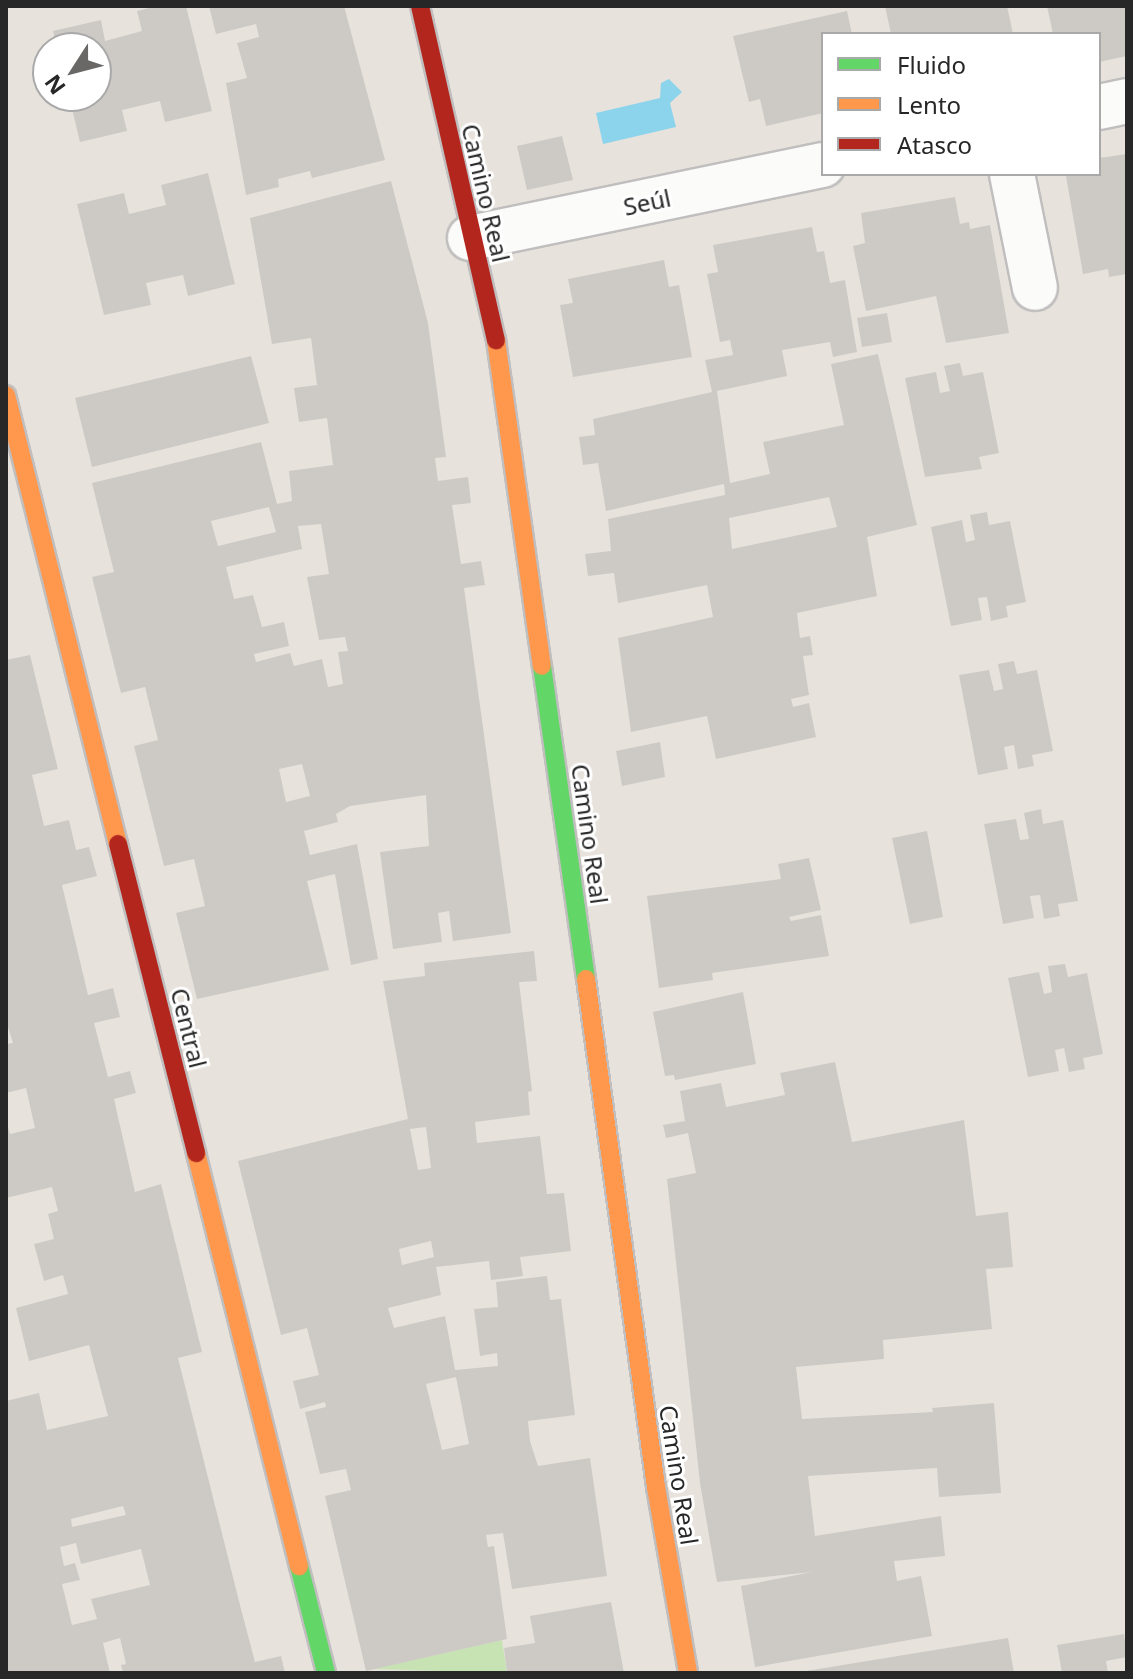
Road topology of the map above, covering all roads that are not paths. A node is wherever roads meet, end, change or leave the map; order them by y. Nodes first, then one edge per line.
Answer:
1 (420, 6) edge
2 (1127, 101) edge
3 (1101, 107) edge
4 (821, 165) edge
5 (1012, 176) edge
6 (470, 238) junction
7 (1035, 288) dead end
8 (6, 395) edge
9 (326, 1673) edge
10 (688, 1673) edge

1 - 6 street, Camino Real
2 - 3 street
4 - 6 street, Seúl
5 - 7 street
6 - 10 street, Camino Real
8 - 9 street, Central

